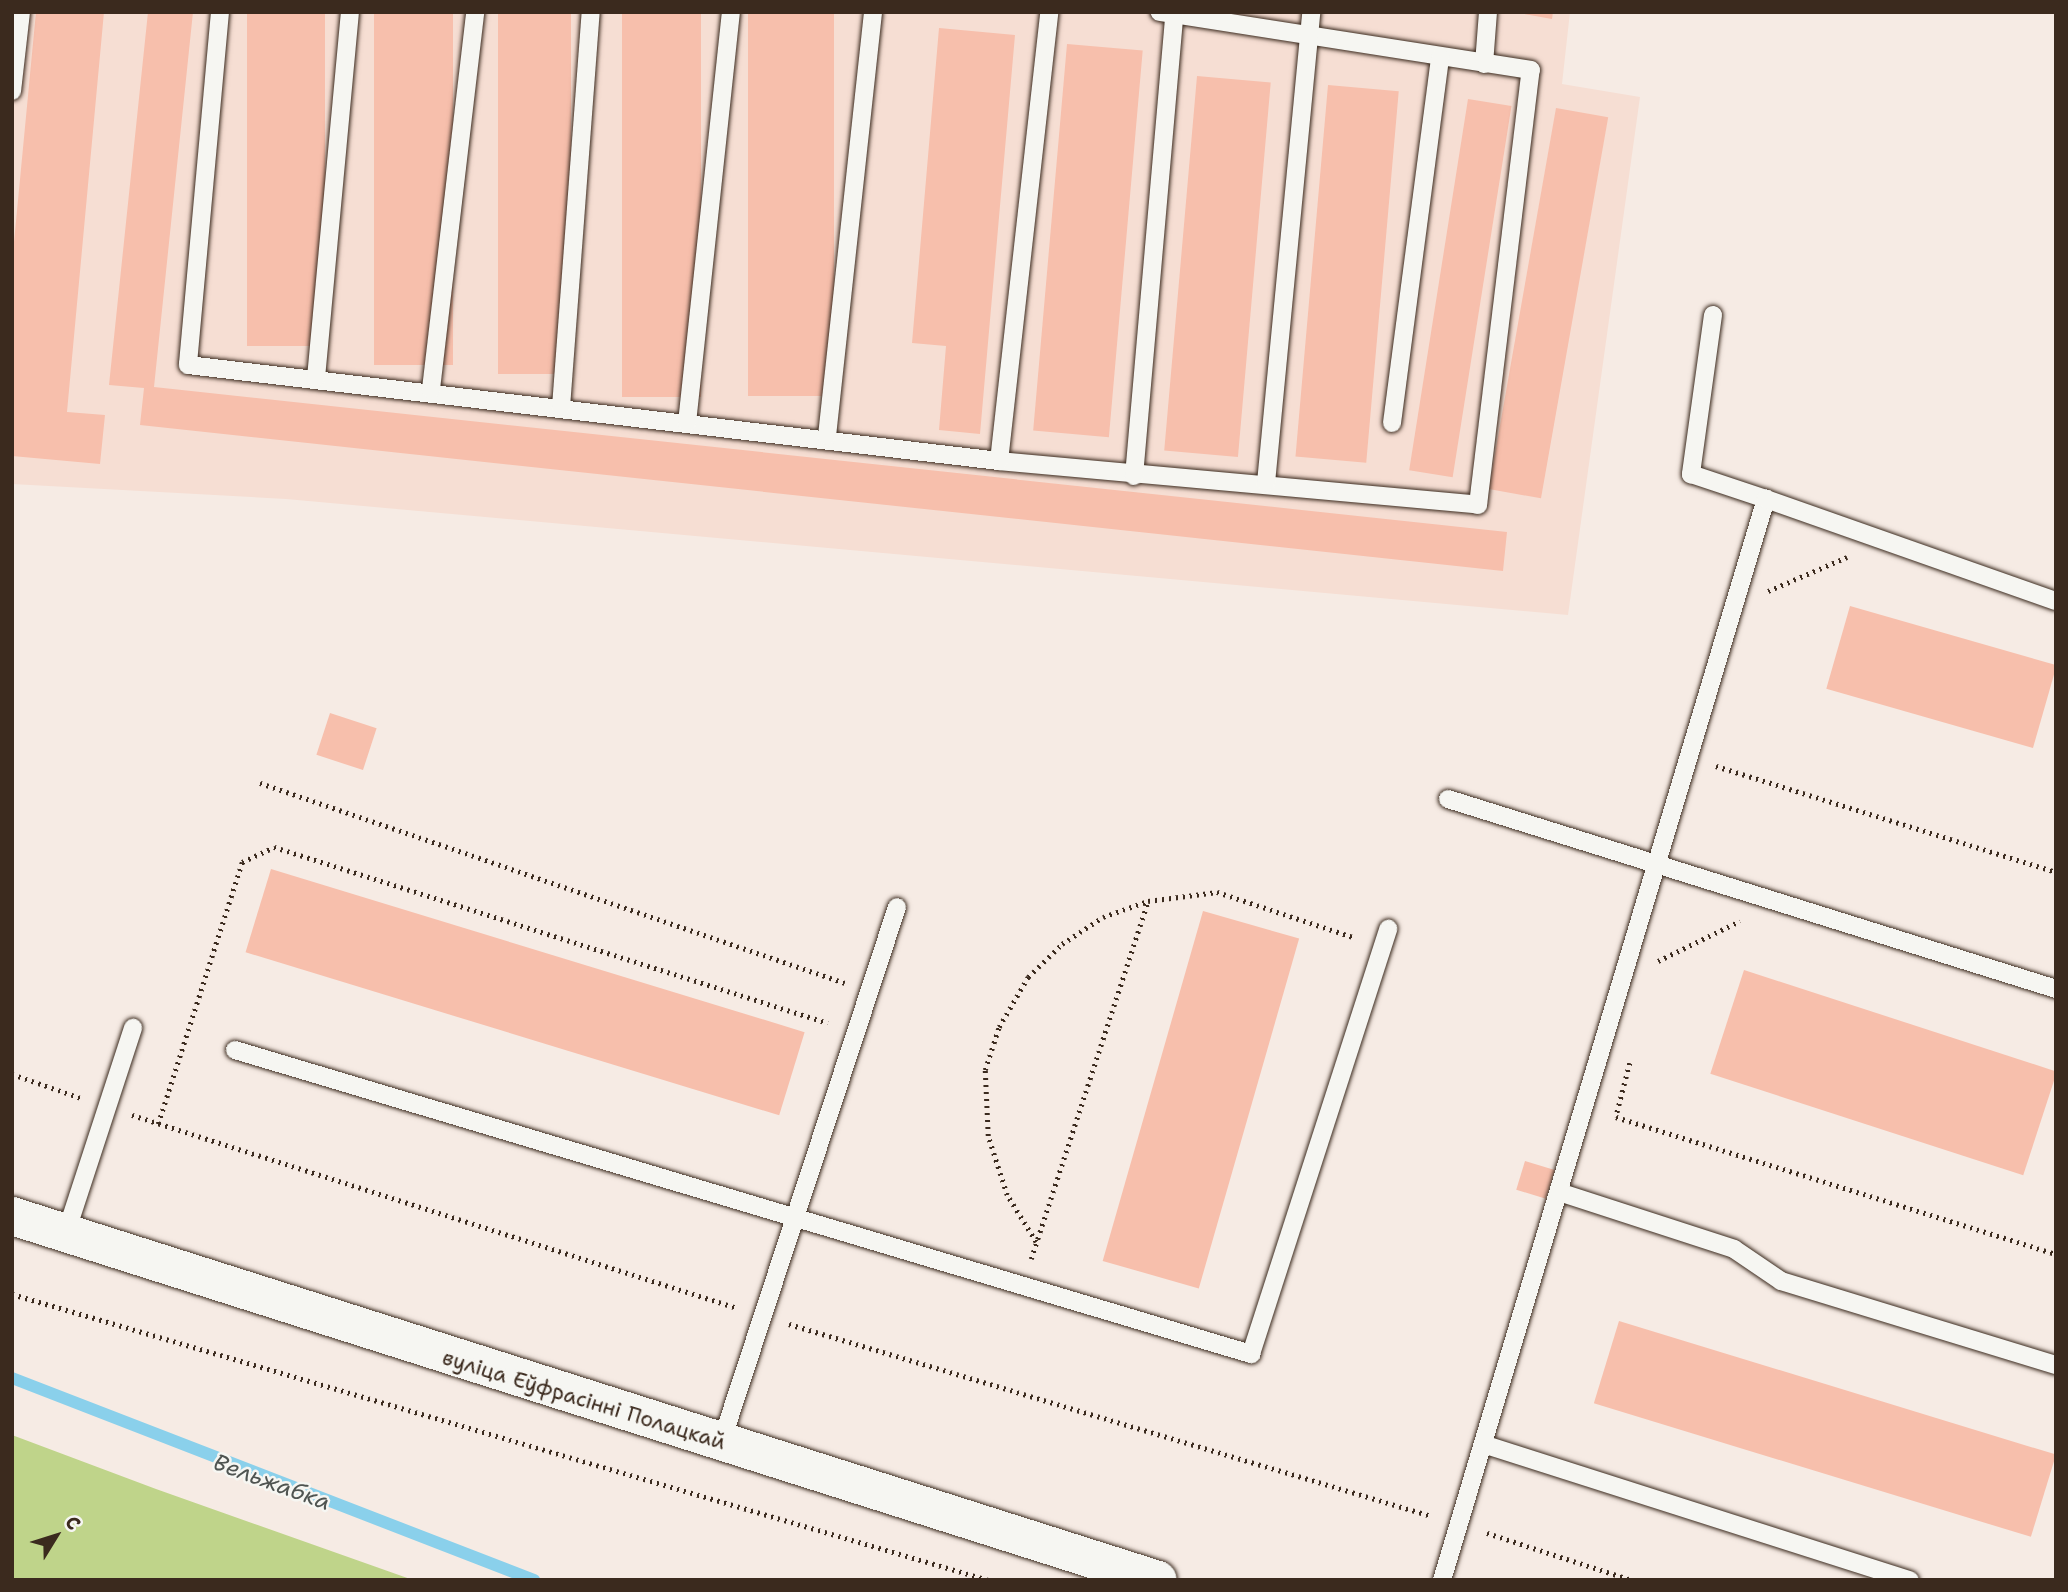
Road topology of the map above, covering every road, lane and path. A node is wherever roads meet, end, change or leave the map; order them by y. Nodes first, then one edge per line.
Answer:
1 (21, 12) edge
2 (220, 12) edge
3 (350, 12) edge
4 (475, 12) edge
5 (591, 12) edge
6 (731, 12) edge
7 (873, 12) edge
8 (1049, 12) edge
9 (1311, 12) edge
10 (1488, 12) edge
11 (1167, 14) edge
12 (1309, 37) junction
13 (1440, 58) junction
14 (1484, 64) junction
15 (12, 91) edge
16 (1713, 315) dead end
17 (316, 377) junction
18 (431, 389) junction
19 (561, 407) junction
20 (687, 423) junction
21 (1392, 423) dead end
22 (827, 436) junction
23 (999, 461) junction
24 (1134, 476) junction
25 (1266, 483) junction
26 (1766, 499) junction
27 (1862, 561) dead end
28 (1762, 594) dead end
29 (2056, 601) edge
30 (1714, 751) dead end
31 (1710, 764) junction
32 (1707, 776) dead end
33 (260, 783) dead end
34 (1448, 799) dead end
35 (1658, 866) junction
36 (2056, 872) edge
37 (1148, 901) junction
38 (897, 907) dead end
39 (1752, 925) dead end
40 (1388, 929) dead end
41 (1382, 947) junction
42 (1661, 948) dead end
43 (1658, 961) junction
44 (1654, 974) dead end
45 (2056, 989) edge
46 (869, 991) junction
47 (133, 1028) dead end
48 (855, 1032) junction
49 (235, 1049) dead end
50 (1633, 1052) dead end
51 (12, 1074) edge
52 (107, 1107) junction
53 (158, 1124) junction
54 (1562, 1193) junction
55 (12, 1216) edge
56 (793, 1219) junction
57 (66, 1233) junction
58 (1036, 1243) junction
59 (2056, 1254) edge
60 (1021, 1287) junction
61 (12, 1294) edge
62 (765, 1317) junction
63 (2056, 1365) edge
64 (721, 1443) junction
65 (1486, 1445) junction
66 (1461, 1524) junction
67 (989, 1580) edge
68 (1158, 1580) edge
69 (1442, 1580) edge
70 (1632, 1580) edge
71 (1910, 1580) edge

1 - 15 lane
2 - 17 lane
3 - 17 lane
4 - 18 lane
5 - 19 lane
6 - 20 lane
7 - 22 lane
8 - 23 lane
9 - 12 lane
10 - 14 lane
11 - 12 lane
11 - 24 lane
12 - 13 lane
12 - 25 lane
13 - 14 lane
13 - 21 lane
14 - 25 lane
16 - 26 lane
17 - 18 lane
18 - 19 lane
19 - 20 lane
20 - 22 lane
22 - 23 lane
23 - 24 lane
24 - 25 lane
26 - 29 lane
26 - 35 lane
27 - 28 path
30 - 31 path
31 - 32 path
31 - 36 path
33 - 46 path
34 - 35 lane
35 - 45 lane
35 - 54 lane
37 - 41 path
37 - 58 path
37 - 58 path
38 - 46 lane
39 - 43 path
40 - 41 lane
41 - 60 lane
42 - 43 path
43 - 44 path
46 - 48 lane
47 - 52 lane
48 - 53 path
48 - 56 lane
49 - 56 lane
50 - 59 path
51 - 52 path
52 - 53 path
52 - 57 lane
53 - 62 path
54 - 63 lane
54 - 65 lane
55 - 57 street, вуліца Еўфрасінні Полацкай
56 - 60 lane
56 - 62 lane
57 - 64 street, вуліца Еўфрасінні Полацкай
58 - 60 path
61 - 67 path
62 - 64 lane
62 - 66 path
64 - 68 street, вуліца Еўфрасінні Полацкай
65 - 66 lane
65 - 71 lane
66 - 69 lane
66 - 70 path

